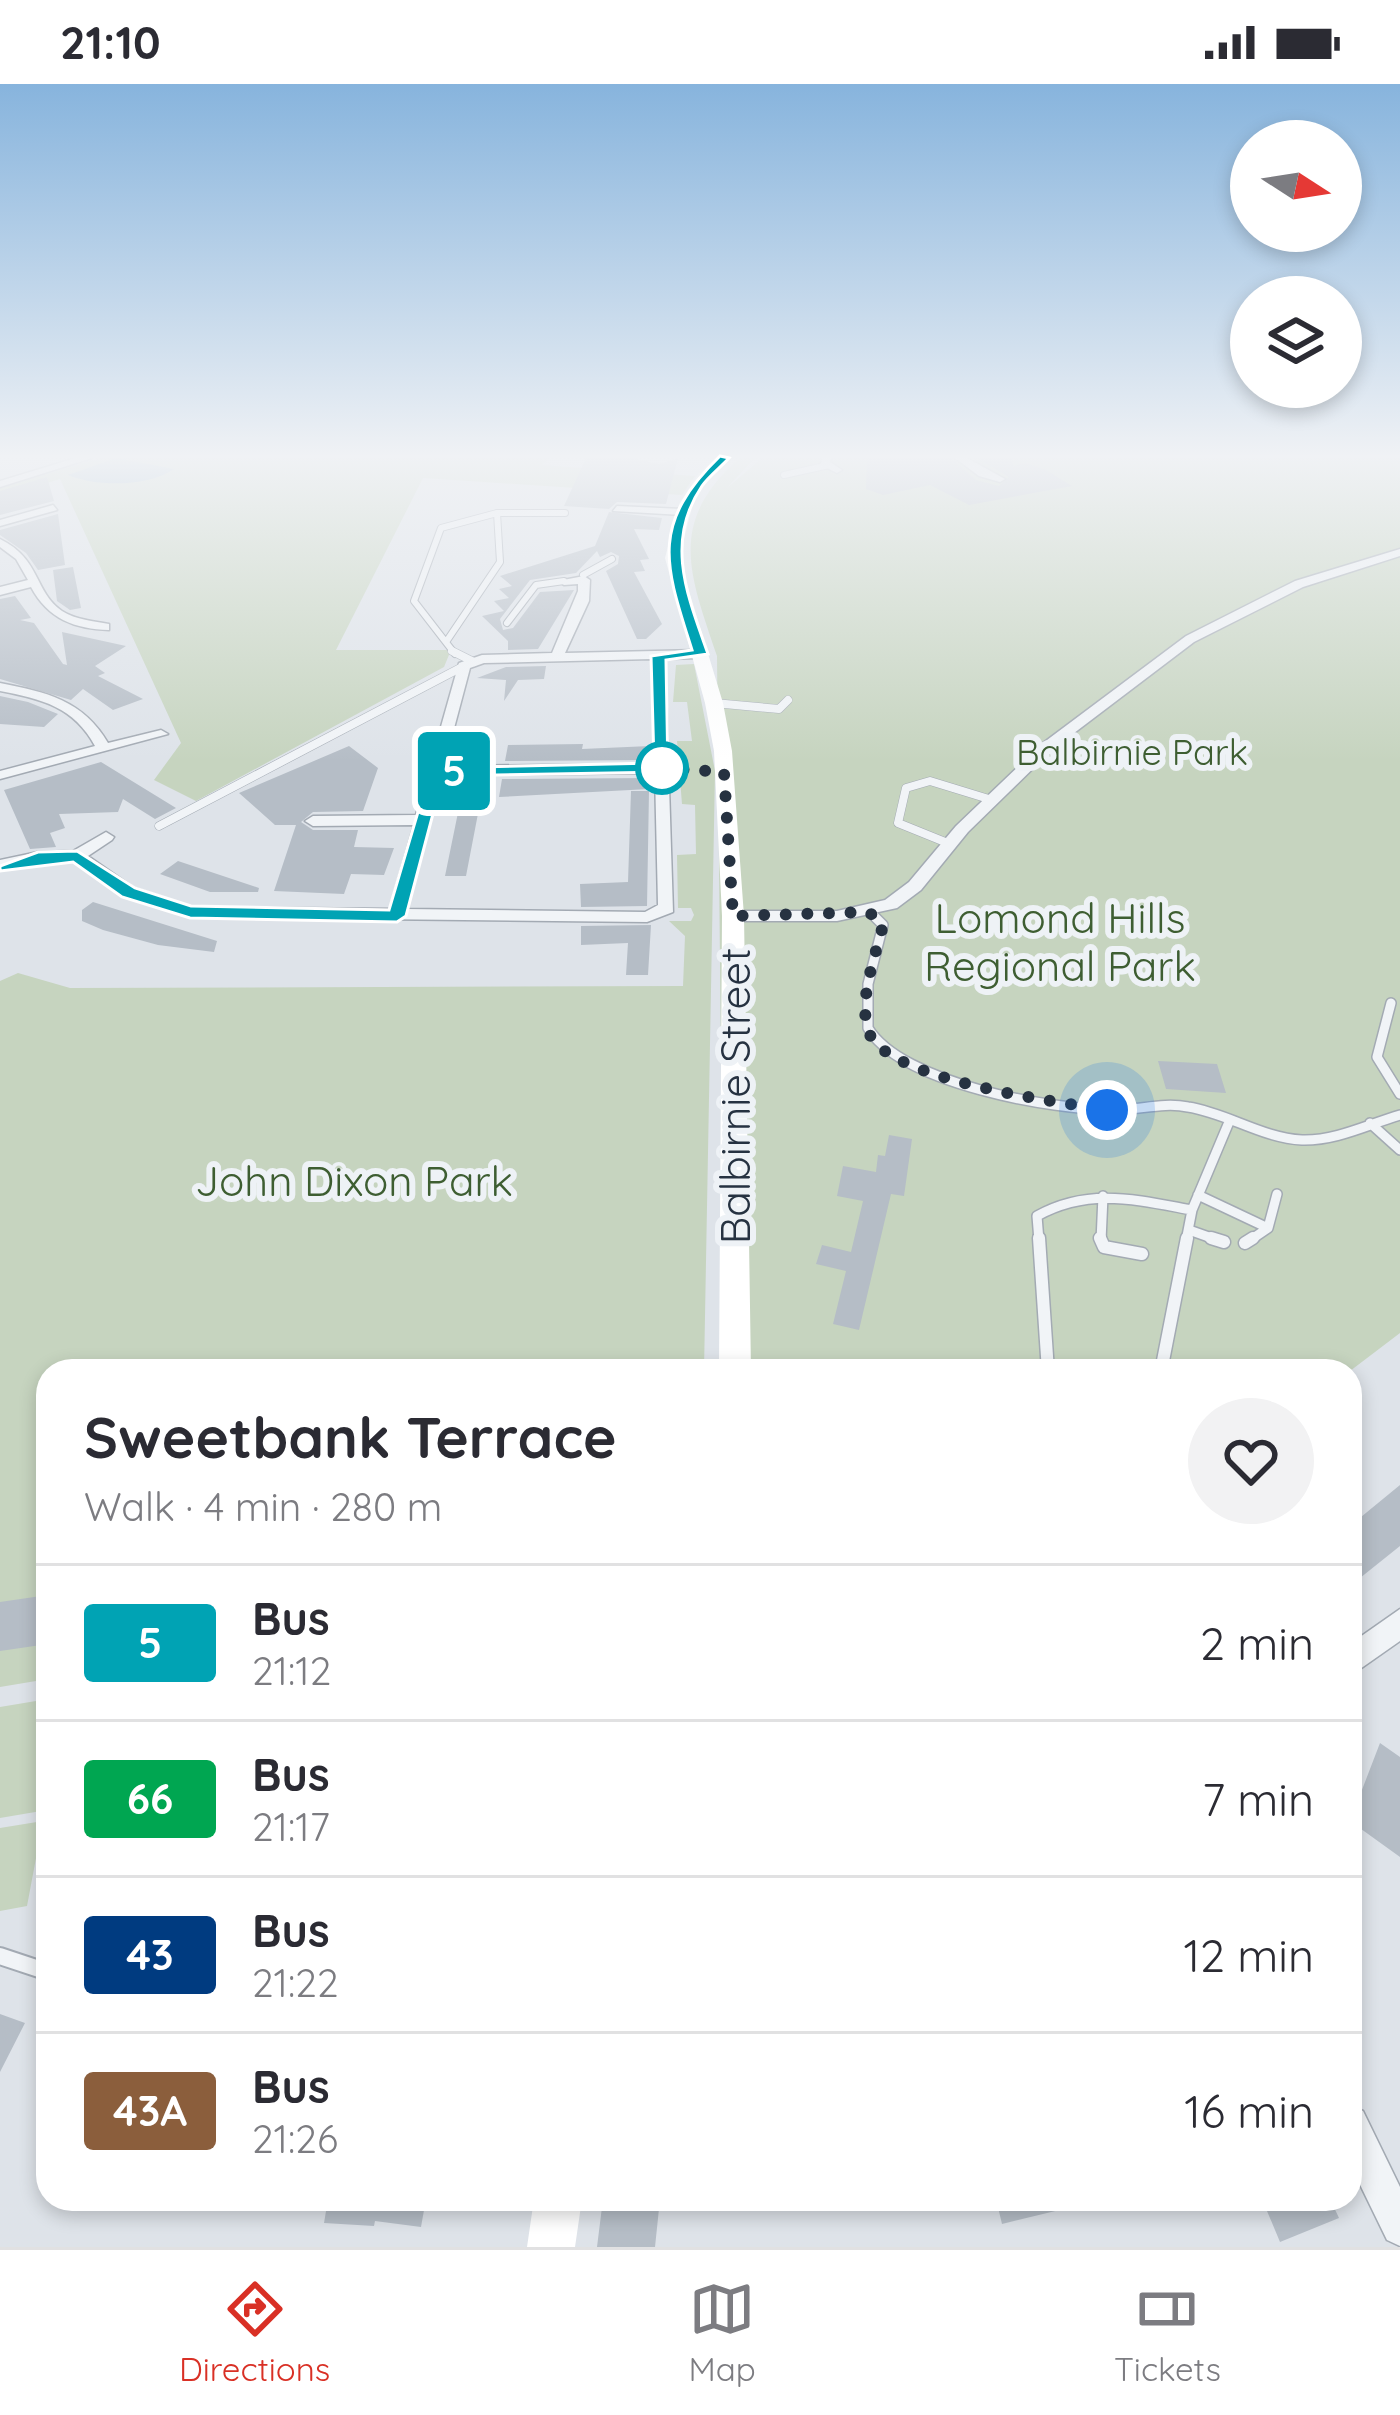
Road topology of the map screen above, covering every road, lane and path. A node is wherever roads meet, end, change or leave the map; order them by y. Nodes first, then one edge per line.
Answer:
1 (22, 559) edge
2 (430, 559) edge
3 (500, 559) edge
4 (612, 559) dead end
5 (672, 559) edge
6 (1378, 559) edge
7 (584, 577) junction
8 (564, 580) joint
9 (35, 582) junction
10 (0, 591) edge
11 (507, 622) dead end
12 (105, 627) dead end
13 (446, 642) junction
14 (700, 654) junction
15 (658, 656) junction
16 (558, 658) junction
17 (469, 664) junction
18 (0, 687) edge
19 (788, 700) dead end
20 (714, 703) junction
21 (161, 734) dead end
22 (104, 749) junction
23 (662, 768) junction
24 (436, 771) junction
25 (0, 776) edge
26 (992, 800) junction
27 (424, 820) junction
28 (313, 821) dead end
29 (159, 826) dead end
30 (106, 837) dead end
31 (950, 844) junction
32 (77, 856) junction
33 (0, 866) edge
34 (869, 912) junction
35 (397, 916) junction
36 (733, 916) junction
37 (1390, 1003) dead end
38 (1400, 1094) edge
39 (1400, 1115) edge
40 (1229, 1122) junction
41 (1370, 1123) junction
42 (1400, 1150) edge
43 (1277, 1194) dead end
44 (1198, 1195) junction
45 (1103, 1196) junction
46 (1192, 1210) junction
47 (1268, 1228) junction
48 (1189, 1230) junction
49 (1224, 1242) dead end
50 (1245, 1243) dead end
51 (1142, 1254) dead end
52 (735, 1359) edge
53 (1047, 1359) edge
54 (1163, 1359) edge
55 (1400, 1623) edge
56 (1362, 1653) edge
57 (0, 1956) edge
58 (36, 1968) edge
59 (1362, 2149) edge
60 (556, 2211) edge
61 (1400, 2227) edge
62 (551, 2247) edge

1 - 9 street
2 - 13 lane
3 - 13 lane
4 - 7 lane
5 - 14 main road, Balbirnie Street
6 - 26 street
7 - 8 street
7 - 16 street
8 - 11 lane
9 - 10 street
9 - 12 street
13 - 17 lane
14 - 15 street
14 - 20 main road, Balbirnie Street
15 - 16 street
15 - 23 street
16 - 17 street
17 - 24 street
17 - 29 lane
18 - 22 street
19 - 20 lane
20 - 36 main road, Balbirnie Street
21 - 22 street
22 - 25 street
23 - 24 street
23 - 35 street
24 - 27 street
26 - 31 street
26 - 31 lane
27 - 28 street
27 - 35 street
30 - 32 street
31 - 34 street
32 - 33 street
32 - 35 street
34 - 36 street
34 - 40 lane
36 - 52 main road, Balbirnie Street
37 - 38 lane
39 - 41 lane
40 - 41 lane
40 - 44 lane
41 - 42 lane
43 - 47 lane
44 - 46 lane
44 - 47 lane
45 - 46 lane
45 - 51 lane
45 - 53 lane
46 - 48 lane
47 - 50 lane
48 - 49 lane
48 - 54 lane
55 - 56 street
57 - 58 lane
59 - 61 street
60 - 62 main road

